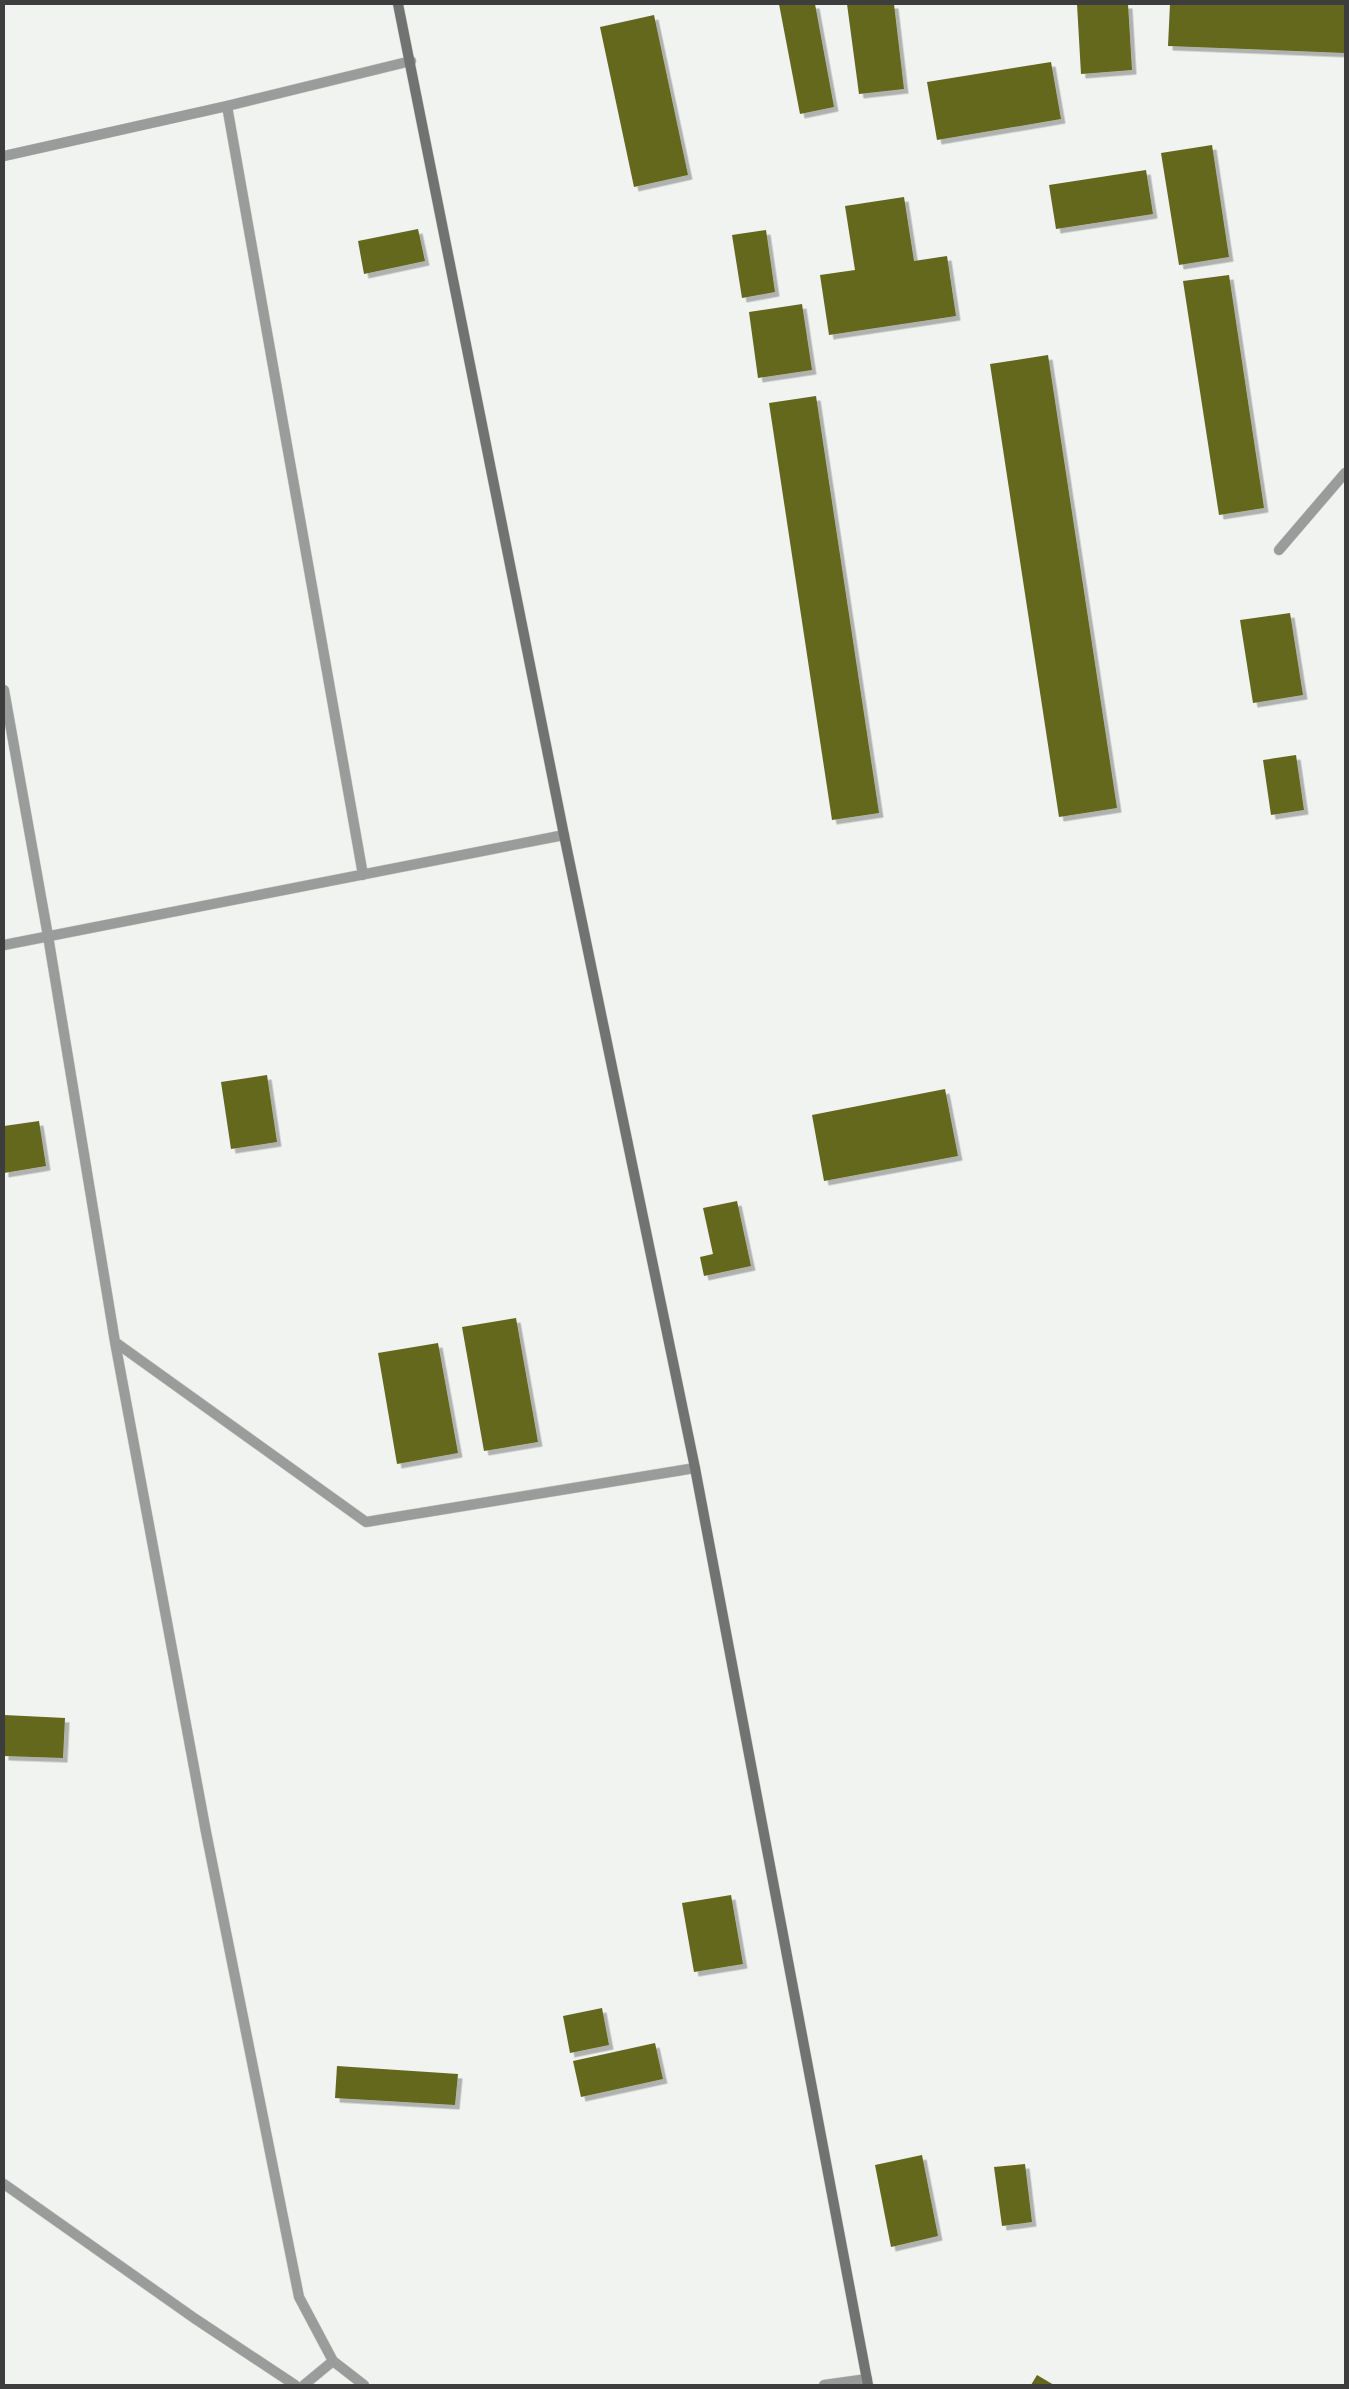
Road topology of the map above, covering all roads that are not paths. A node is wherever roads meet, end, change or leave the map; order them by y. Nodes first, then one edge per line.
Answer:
1 (398, 4) edge
2 (411, 61) junction
3 (227, 106) junction
4 (4, 156) edge
5 (1345, 473) edge
6 (1279, 550) dead end
7 (4, 690) edge
8 (564, 835) junction
9 (363, 875) junction
10 (48, 936) junction
11 (4, 945) edge
12 (115, 1342) junction
13 (695, 1468) junction
14 (4, 2184) edge
15 (333, 2361) junction
16 (870, 2383) edge
17 (296, 2385) edge
18 (304, 2385) edge
19 (364, 2385) edge
20 (824, 2385) edge

1 - 2 street
2 - 3 street
2 - 8 street
3 - 4 street
3 - 9 street
5 - 6 street
7 - 10 street
8 - 9 street
8 - 13 street
9 - 10 street
10 - 11 street
10 - 12 street
12 - 13 street
12 - 15 street
13 - 16 street
14 - 17 street
15 - 18 street
15 - 19 street
16 - 20 street

